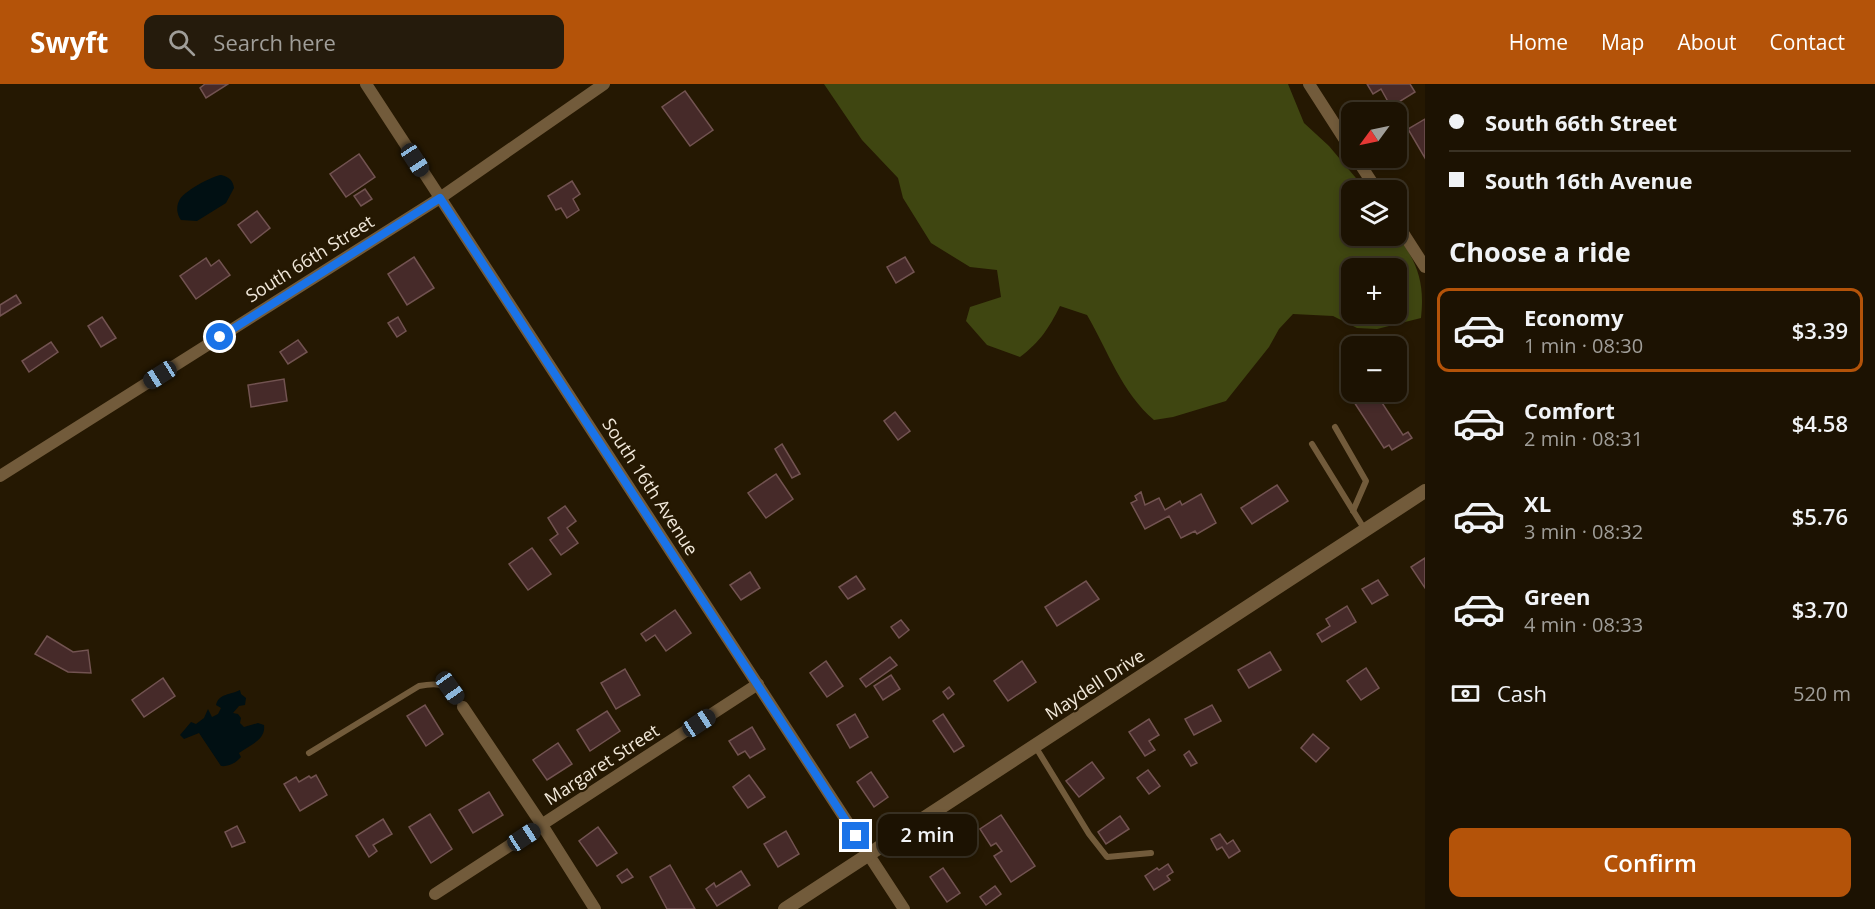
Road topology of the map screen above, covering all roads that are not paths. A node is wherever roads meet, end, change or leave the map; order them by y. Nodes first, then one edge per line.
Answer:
1 (366, 84) edge
2 (603, 84) edge
3 (1309, 84) edge
4 (1341, 134) edge
5 (440, 198) junction
6 (1407, 239) edge
7 (1425, 267) edge
8 (1335, 427) dead end
9 (1312, 444) dead end
10 (0, 476) edge
11 (1425, 491) edge
12 (1353, 511) junction
13 (1365, 530) junction
14 (758, 684) junction
15 (463, 707) joint
16 (1035, 746) junction
17 (309, 753) dead end
18 (542, 825) junction
19 (1151, 853) dead end
20 (869, 855) junction
21 (435, 894) dead end
22 (595, 909) edge
23 (785, 909) edge
24 (904, 909) edge

1 - 5 street, South 16th Avenue
2 - 5 street, South 66th Street
3 - 4 street
5 - 10 street, South 66th Street
5 - 14 street, South 16th Avenue
6 - 7 street
8 - 12 lane
9 - 12 lane
11 - 13 street, Maydell Drive
12 - 13 lane
13 - 16 street, Maydell Drive
14 - 18 street, Margaret Street
14 - 20 street, South 16th Avenue
15 - 17 lane
15 - 18 street
16 - 19 lane
16 - 20 street, Maydell Drive
18 - 21 street, Margaret Street
18 - 22 street
20 - 23 street, Maydell Drive
20 - 24 street, South 16th Avenue

